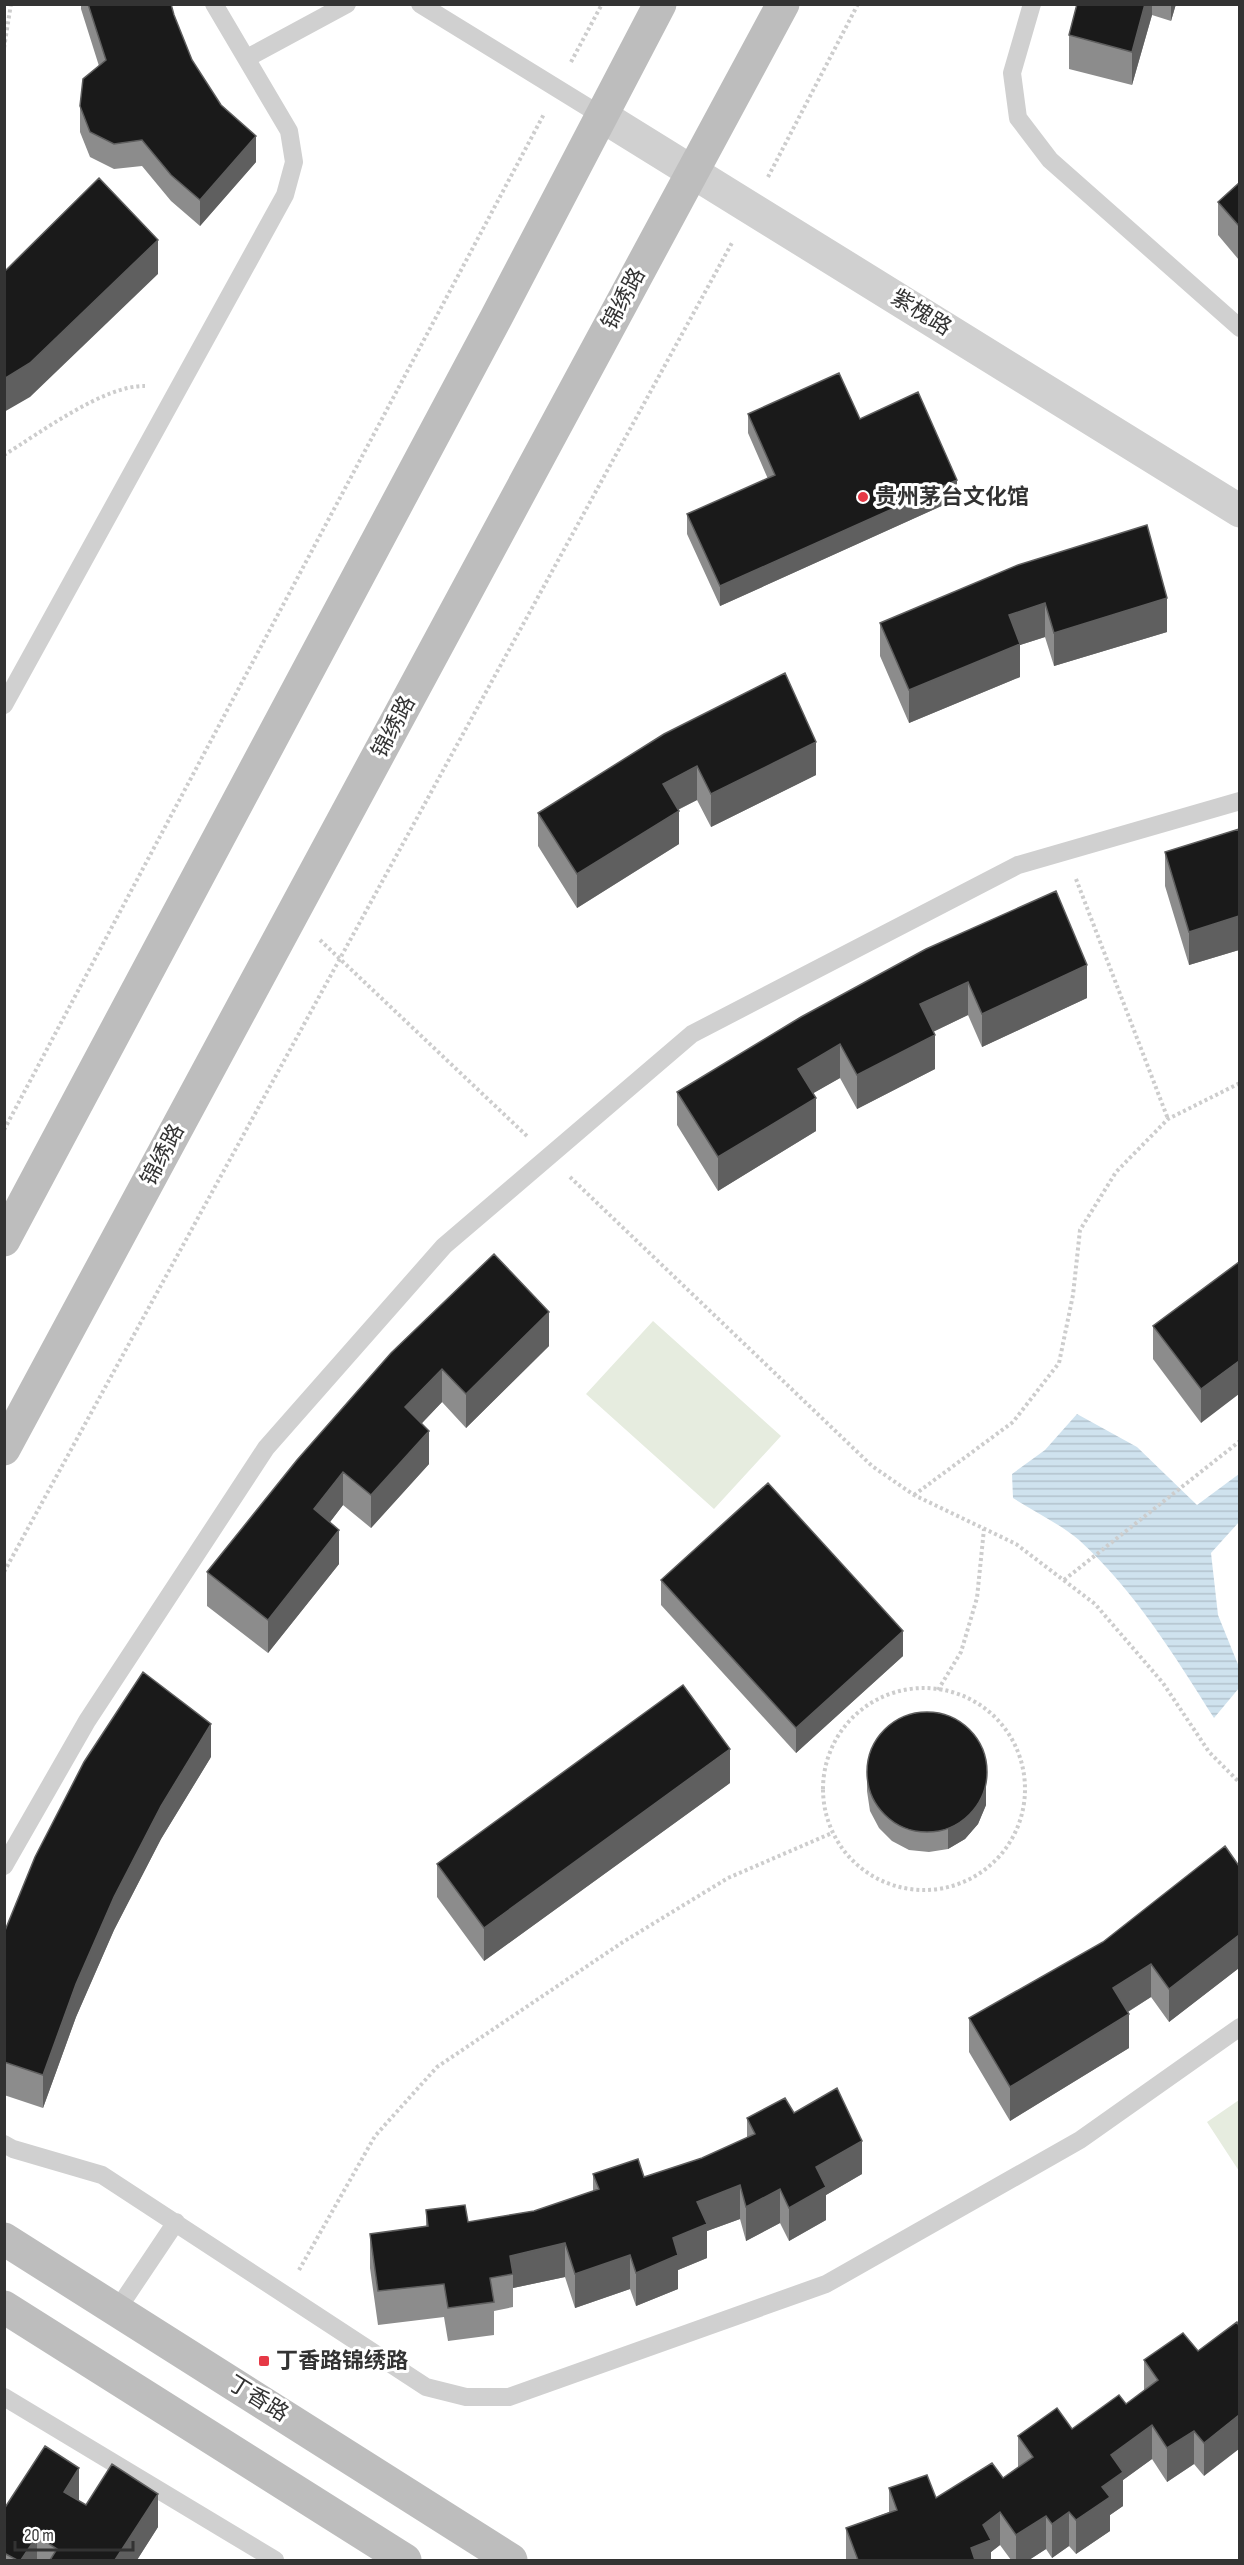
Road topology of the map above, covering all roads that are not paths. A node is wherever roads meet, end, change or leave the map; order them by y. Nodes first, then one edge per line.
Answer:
1 (214, 4) edge
2 (347, 4) edge
3 (420, 4) edge
4 (660, 4) edge
5 (783, 4) edge
6 (1032, 4) edge
7 (247, 58) junction
8 (602, 116) junction
9 (693, 172) junction
10 (1239, 327) edge
11 (1239, 511) edge
12 (4, 705) edge
13 (1239, 801) edge
14 (4, 1240) edge
15 (4, 1449) edge
16 (4, 1866) edge
17 (1239, 2027) edge
18 (4, 2144) edge
19 (176, 2222) junction
20 (4, 2240) edge
21 (4, 2307) edge
22 (117, 2310) junction
23 (4, 2397) edge
24 (275, 2560) edge
25 (405, 2560) edge
26 (511, 2560) edge

1 - 7 lane
2 - 7 lane
3 - 8 lane
4 - 8 main road
5 - 9 main road, 锦绣路
6 - 10 lane
7 - 12 lane
8 - 9 street, 紫槐路
8 - 14 main road
9 - 11 street, 紫槐路
9 - 15 main road, 锦绣路
13 - 16 lane
17 - 19 lane
18 - 19 lane
19 - 22 lane
20 - 22 main road, 丁香路
21 - 25 main road
22 - 26 main road, 丁香路
23 - 24 lane

